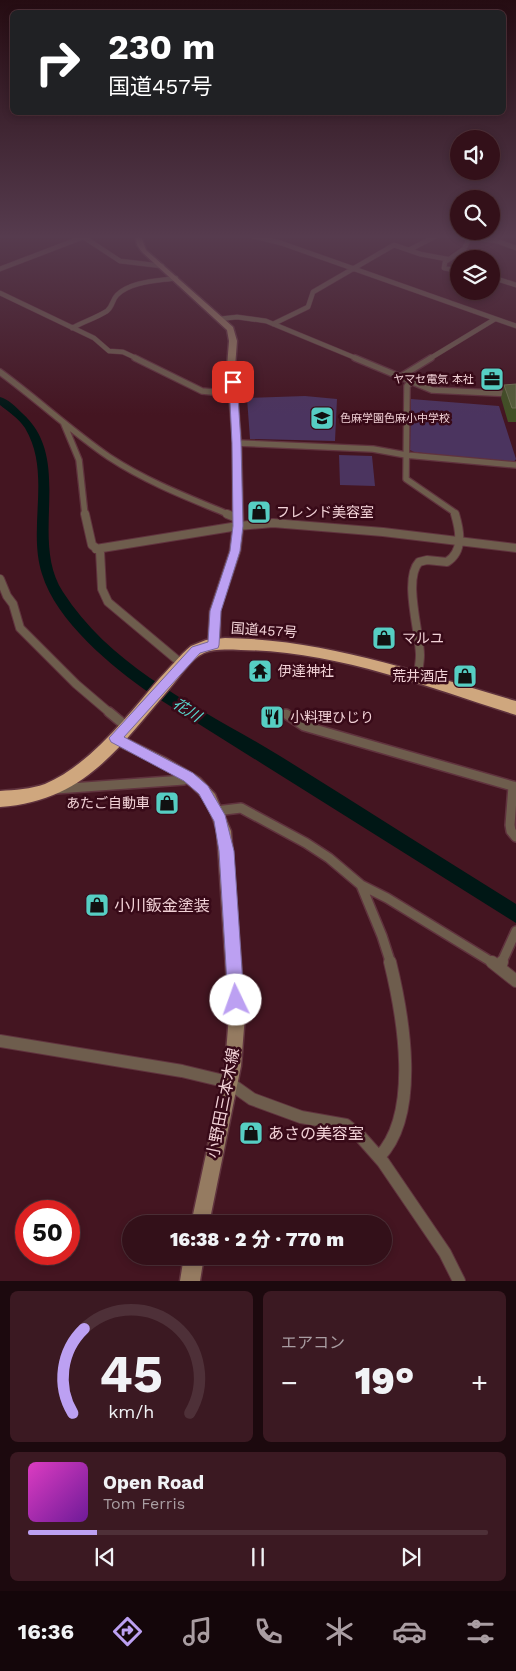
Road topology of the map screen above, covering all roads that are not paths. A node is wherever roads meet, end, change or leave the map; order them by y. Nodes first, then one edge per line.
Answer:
1 (6, 296) edge
2 (116, 296) edge
3 (195, 296) edge
4 (312, 296) edge
5 (430, 296) edge
6 (219, 319) junction
7 (495, 319) junction
8 (274, 324) junction
9 (516, 326) edge
10 (72, 328) junction
11 (0, 372) edge
12 (400, 377) junction
13 (411, 382) junction
14 (234, 394) junction
15 (516, 394) edge
16 (64, 424) junction
17 (237, 443) junction
18 (406, 455) junction
19 (516, 465) edge
20 (238, 522) junction
21 (460, 541) junction
22 (516, 548) edge
23 (96, 550) junction
24 (0, 579) edge
25 (214, 645) junction
26 (182, 664) junction
27 (417, 679) junction
28 (516, 708) edge
29 (286, 714) dead end
30 (121, 732) junction
31 (188, 777) junction
32 (514, 787) edge
33 (52, 788) junction
34 (0, 799) edge
35 (216, 811) junction
36 (516, 837) edge
37 (361, 885) junction
38 (516, 931) edge
39 (501, 963) junction
40 (516, 981) edge
41 (0, 1041) edge
42 (228, 1082) junction
43 (379, 1157) junction
44 (202, 1215) edge
45 (193, 1265) edge
46 (190, 1281) edge
47 (459, 1281) edge

1 - 10 street
2 - 10 street
3 - 6 street
4 - 8 street
5 - 7 street
6 - 8 street
6 - 14 street
7 - 9 street
7 - 12 street
8 - 12 street
10 - 14 street
11 - 16 street
12 - 13 street
13 - 15 street
13 - 18 street
14 - 17 street
16 - 20 street
16 - 23 street
17 - 18 street
17 - 20 street
18 - 19 street
18 - 21 street
20 - 21 street
20 - 23 street
20 - 25 street
21 - 22 street
21 - 27 street
23 - 26 street
24 - 30 street
25 - 26 highway, 国道457号
25 - 27 highway, 国道457号
26 - 30 highway, 国道457号
27 - 28 highway, 国道457号
29 - 32 street
30 - 31 street, 小野田三本木線
30 - 33 highway, 国道457号
31 - 33 street
31 - 35 street, 小野田三本木線
32 - 36 street
33 - 34 highway, 国道457号
35 - 37 street
35 - 42 street, 小野田三本木線
37 - 39 street
37 - 43 street
38 - 39 street
39 - 40 street
41 - 42 street
42 - 43 street
42 - 44 street, 小野田三本木線
43 - 47 street
45 - 46 street

